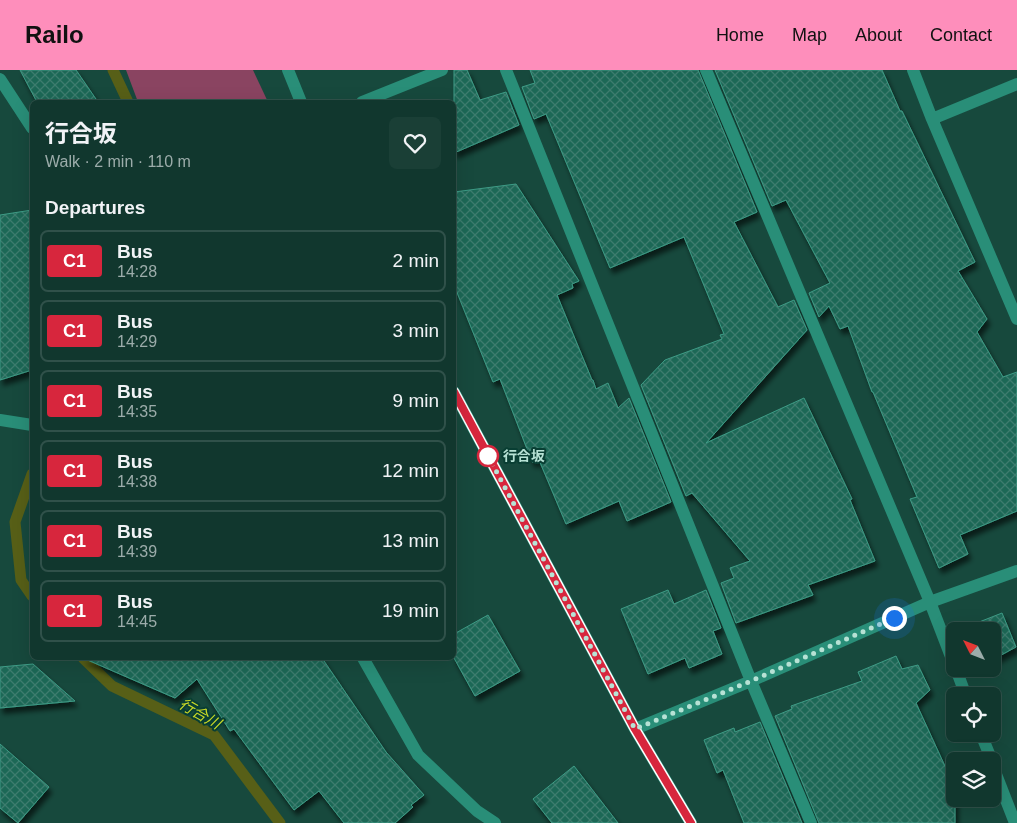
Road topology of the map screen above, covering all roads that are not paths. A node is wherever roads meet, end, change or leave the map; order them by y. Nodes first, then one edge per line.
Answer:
1 (288, 70) edge
2 (442, 70) edge
3 (506, 70) edge
4 (706, 70) edge
5 (913, 70) edge
6 (0, 79) edge
7 (1017, 84) edge
8 (300, 100) edge
9 (367, 100) edge
10 (932, 119) junction
11 (30, 125) edge
12 (1017, 319) edge
13 (456, 396) edge
14 (0, 420) edge
15 (30, 426) edge
16 (1017, 571) edge
17 (930, 602) junction
18 (946, 644) edge
19 (364, 660) edge
20 (751, 681) junction
21 (635, 729) junction
22 (1001, 786) edge
23 (495, 823) edge
24 (690, 823) edge
25 (811, 823) edge
26 (1015, 823) edge

1 - 8 street
2 - 9 street
3 - 20 street
4 - 17 street
5 - 10 street
6 - 11 street
7 - 10 street
10 - 12 street
13 - 21 street
14 - 15 street
16 - 17 street
17 - 18 street
17 - 20 street
19 - 23 street
20 - 21 street
20 - 25 street
21 - 24 street
22 - 26 street

